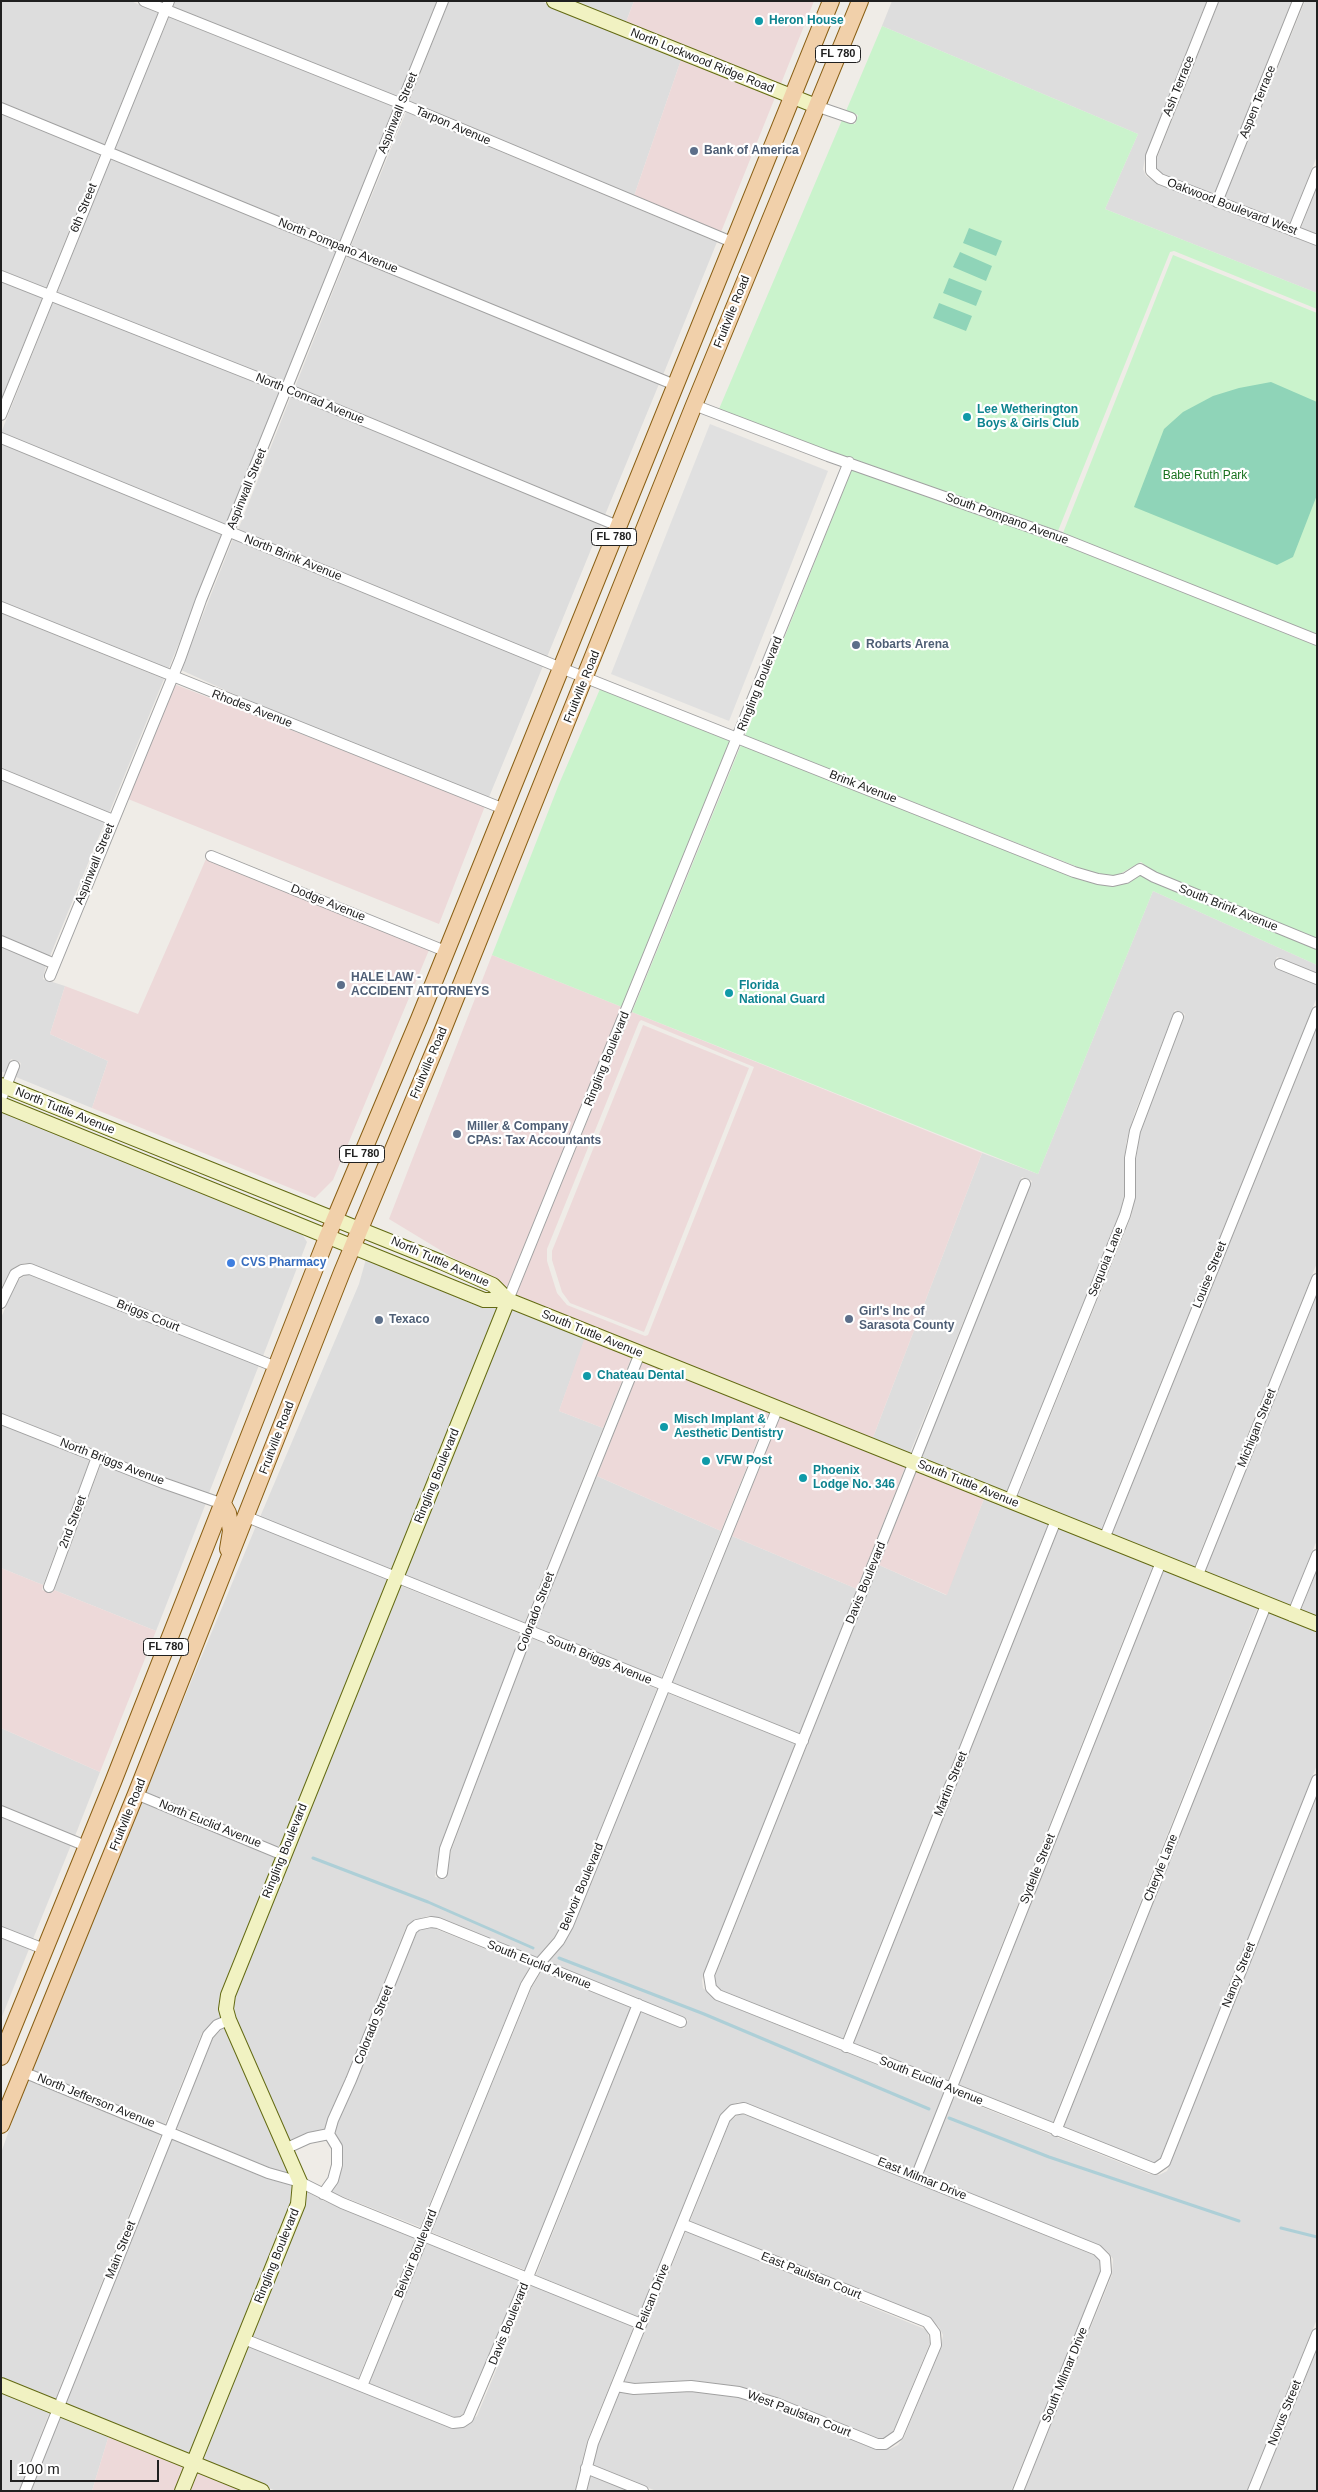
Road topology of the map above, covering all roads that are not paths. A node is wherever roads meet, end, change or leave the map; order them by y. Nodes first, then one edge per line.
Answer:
1 (144, 1) edge
2 (443, 1) edge
3 (831, 1) edge
4 (860, 1) edge
5 (1213, 1) edge
6 (1298, 1) edge
7 (557, 2) edge
8 (167, 6) edge
9 (792, 96) junction
10 (402, 104) junction
11 (816, 106) junction
12 (1, 108) edge
13 (851, 118) dead end
14 (107, 152) junction
15 (1151, 171) joint
16 (1317, 172) edge
17 (1217, 202) junction
18 (1293, 231) junction
19 (1317, 240) edge
20 (732, 242) junction
21 (344, 249) junction
22 (1, 276) edge
23 (49, 295) junction
24 (675, 385) junction
25 (287, 390) junction
26 (694, 405) junction
27 (1, 416) edge
28 (1, 438) edge
29 (849, 462) junction
30 (618, 526) junction
31 (230, 532) junction
32 (1, 607) edge
33 (1317, 640) edge
34 (561, 668) junction
35 (171, 677) junction
36 (586, 678) junction
37 (738, 739) junction
38 (1, 774) edge
39 (504, 808) junction
40 (113, 820) junction
41 (211, 856) dead end
42 (1140, 869) joint
43 (1, 942) edge
44 (1317, 944) edge
45 (445, 951) junction
46 (54, 964) junction
47 (1280, 964) dead end
48 (50, 976) dead end
49 (1317, 979) edge
50 (1317, 1012) edge
51 (1178, 1017) dead end
52 (14, 1066) dead end
53 (3, 1090) edge
54 (1, 1104) edge
55 (1025, 1184) dead end
56 (335, 1218) junction
57 (360, 1228) junction
58 (328, 1235) junction
59 (353, 1246) junction
60 (1317, 1279) edge
61 (508, 1300) junction
62 (1, 1303) edge
63 (640, 1353) junction
64 (276, 1367) junction
65 (778, 1408) junction
66 (1, 1419) edge
67 (97, 1457) junction
68 (913, 1462) junction
69 (1009, 1501) junction
70 (223, 1504) junction
71 (247, 1517) junction
72 (1056, 1520) junction
73 (1104, 1539) junction
74 (1317, 1555) edge
75 (1161, 1562) junction
76 (226, 1569) junction
77 (1196, 1577) junction
78 (395, 1578) junction
79 (49, 1587) dead end
80 (1266, 1605) junction
81 (1292, 1616) junction
82 (1317, 1624) edge
83 (528, 1631) junction
84 (664, 1686) junction
85 (804, 1741) junction
86 (1317, 1780) edge
87 (136, 1794) junction
88 (1, 1811) edge
89 (86, 1846) junction
90 (283, 1855) junction
91 (442, 1873) dead end
92 (425, 1922) joint
93 (1, 1932) edge
94 (44, 1949) junction
95 (538, 1965) junction
96 (709, 1984) joint
97 (638, 2004) junction
98 (229, 2020) junction
99 (681, 2022) dead end
100 (846, 2047) junction
101 (1, 2057) edge
102 (23, 2072) junction
103 (951, 2089) junction
104 (736, 2109) joint
105 (1, 2125) edge
106 (169, 2131) junction
107 (1056, 2131) junction
108 (329, 2134) junction
109 (287, 2148) junction
110 (1159, 2168) joint
111 (916, 2177) junction
112 (300, 2182) junction
113 (323, 2194) junction
114 (682, 2224) junction
115 (424, 2234) junction
116 (1105, 2258) joint
117 (528, 2277) junction
118 (641, 2324) junction
119 (1317, 2334) edge
120 (244, 2339) junction
121 (1, 2385) edge
122 (362, 2386) junction
123 (616, 2386) junction
124 (57, 2409) junction
125 (891, 2442) joint
126 (194, 2463) junction
127 (586, 2468) junction
128 (25, 2491) edge
129 (182, 2491) edge
130 (262, 2491) edge
131 (581, 2491) edge
132 (643, 2491) edge
133 (1018, 2491) edge
134 (1253, 2491) edge

1 - 8 street, Tarpon Avenue
2 - 10 street, Aspinwall Street
3 - 9 main road, Fruitville Road / FL 780
4 - 11 main road, Fruitville Road / FL 780
5 - 15 street, Ash Terrace
6 - 17 street, Aspen Terrace
7 - 9 main road, North Lockwood Ridge Road
8 - 10 street, Tarpon Avenue
8 - 14 street, 6th Street
9 - 11 main road, North Lockwood Ridge Road
9 - 20 main road, Fruitville Road / FL 780
10 - 20 street, Tarpon Avenue
10 - 21 street, Aspinwall Street
11 - 13 street, North Lockwood Ridge Road
11 - 26 main road, Fruitville Road / FL 780
12 - 14 street, North Pompano Avenue
14 - 21 street, North Pompano Avenue
14 - 23 street, 6th Street
15 - 17 street, Oakwood Boulevard West
16 - 18 street
17 - 18 street, Oakwood Boulevard West
18 - 19 street, Oakwood Boulevard West
20 - 24 main road, Fruitville Road / FL 780
21 - 24 street, North Pompano Avenue
21 - 25 street, Aspinwall Street
22 - 23 street, North Conrad Avenue
23 - 25 street, North Conrad Avenue
23 - 27 street, 6th Street
24 - 30 main road, Fruitville Road / FL 780
25 - 30 street, North Conrad Avenue
25 - 31 street, Aspinwall Street
26 - 29 street, South Pompano Avenue
26 - 36 main road, Fruitville Road / FL 780
28 - 31 street, North Brink Avenue
29 - 33 street, South Pompano Avenue
29 - 37 street, Ringling Boulevard
30 - 34 main road, Fruitville Road / FL 780
31 - 34 street, North Brink Avenue
31 - 35 street, Aspinwall Street
32 - 35 street, Rhodes Avenue
34 - 36 street, North Brink Avenue
34 - 39 main road, Fruitville Road / FL 780
35 - 39 street, Rhodes Avenue
35 - 40 street, Aspinwall Street
36 - 37 street, Brink Avenue
36 - 57 main road, Fruitville Road / FL 780
37 - 42 street, Brink Avenue
37 - 61 street, Ringling Boulevard
38 - 40 street
39 - 45 main road, Fruitville Road / FL 780
40 - 46 street, Aspinwall Street
41 - 45 street, Dodge Avenue
42 - 44 street, South Brink Avenue
43 - 46 street
45 - 56 main road, Fruitville Road / FL 780
46 - 48 street, Aspinwall Street
47 - 49 street
50 - 73 street, Louise Street
51 - 69 street, Sequoia Lane
52 - 53 street
53 - 56 main road, North Tuttle Avenue
54 - 58 main road, North Tuttle Avenue
55 - 68 street, Davis Boulevard
56 - 57 main road, North Tuttle Avenue
56 - 58 main road, Fruitville Road / FL 780
57 - 59 main road, Fruitville Road / FL 780
57 - 61 main road, North Tuttle Avenue
58 - 59 main road, North Tuttle Avenue
58 - 64 main road, Fruitville Road / FL 780
59 - 61 main road, North Tuttle Avenue
59 - 71 main road, Fruitville Road / FL 780
60 - 77 street, Michigan Street
61 - 63 main road, South Tuttle Avenue
61 - 78 main road, Ringling Boulevard
62 - 64 street, Briggs Court
63 - 65 main road, South Tuttle Avenue
63 - 83 street, Colorado Street
64 - 70 main road, Fruitville Road / FL 780
65 - 68 main road, South Tuttle Avenue
65 - 84 street, Belvoir Boulevard
66 - 67 street, North Briggs Avenue
67 - 70 street, North Briggs Avenue
67 - 79 street, 2nd Street
68 - 69 main road, South Tuttle Avenue
68 - 85 street, Davis Boulevard
69 - 72 main road, South Tuttle Avenue
70 - 76 main road
70 - 89 main road, Fruitville Road / FL 780
71 - 76 main road, Fruitville Road / FL 780
71 - 78 street
72 - 73 main road, South Tuttle Avenue
72 - 100 street, Martin Street
73 - 75 main road, South Tuttle Avenue
74 - 81 street
75 - 77 main road, South Tuttle Avenue
75 - 103 street, Sydelle Street
76 - 87 main road, Fruitville Road / FL 780
77 - 80 main road, South Tuttle Avenue
78 - 83 street, South Briggs Avenue
78 - 90 main road, Ringling Boulevard
80 - 81 main road, South Tuttle Avenue
80 - 107 street, Cheryle Lane
81 - 82 main road, South Tuttle Avenue
83 - 84 street, South Briggs Avenue
83 - 91 street, Colorado Street
84 - 85 street, South Briggs Avenue
84 - 95 street, Belvoir Boulevard
85 - 96 street, Davis Boulevard
86 - 110 street, Nancy Street
87 - 90 street, North Euclid Avenue
87 - 102 main road, Fruitville Road / FL 780
88 - 89 street
89 - 94 main road, Fruitville Road / FL 780
90 - 98 main road, Ringling Boulevard
92 - 95 street, South Euclid Avenue
92 - 108 street, Colorado Street
93 - 94 street
94 - 101 main road, Fruitville Road / FL 780
95 - 97 street, South Euclid Avenue
95 - 115 street, Belvoir Boulevard
96 - 100 street, South Euclid Avenue
97 - 99 street, South Euclid Avenue
97 - 117 street, Davis Boulevard
98 - 106 street, Main Street
98 - 109 main road, Ringling Boulevard
100 - 103 street, South Euclid Avenue
102 - 105 main road, Fruitville Road / FL 780
102 - 106 street, North Jefferson Avenue
103 - 107 street, South Euclid Avenue
103 - 111 street, Sydelle Street
104 - 111 street, East Milmar Drive
104 - 114 street, Pelican Drive
106 - 112 street, North Jefferson Avenue
106 - 124 street, Main Street
107 - 110 street, South Euclid Avenue
108 - 109 street
108 - 113 street
109 - 112 main road, Ringling Boulevard
111 - 116 street, East Milmar Drive
112 - 113 street, North Jefferson Avenue
112 - 120 main road, Ringling Boulevard
113 - 115 street, North Jefferson Avenue
114 - 118 street, Pelican Drive
114 - 125 street, East Paulstan Court
115 - 117 street, North Jefferson Avenue
115 - 122 street, Belvoir Boulevard
116 - 133 street, South Milmar Drive
117 - 118 street, North Jefferson Avenue
117 - 122 street, Davis Boulevard
118 - 123 street, Pelican Drive
119 - 134 street, Novus Street
120 - 122 street, Davis Boulevard
120 - 126 main road, Ringling Boulevard
121 - 124 main road
123 - 125 street, West Paulstan Court
123 - 127 street, Pelican Drive
124 - 126 main road
124 - 128 street, Main Street
126 - 129 main road, Ringling Boulevard
126 - 130 main road
127 - 131 street, Pelican Drive
127 - 132 street

